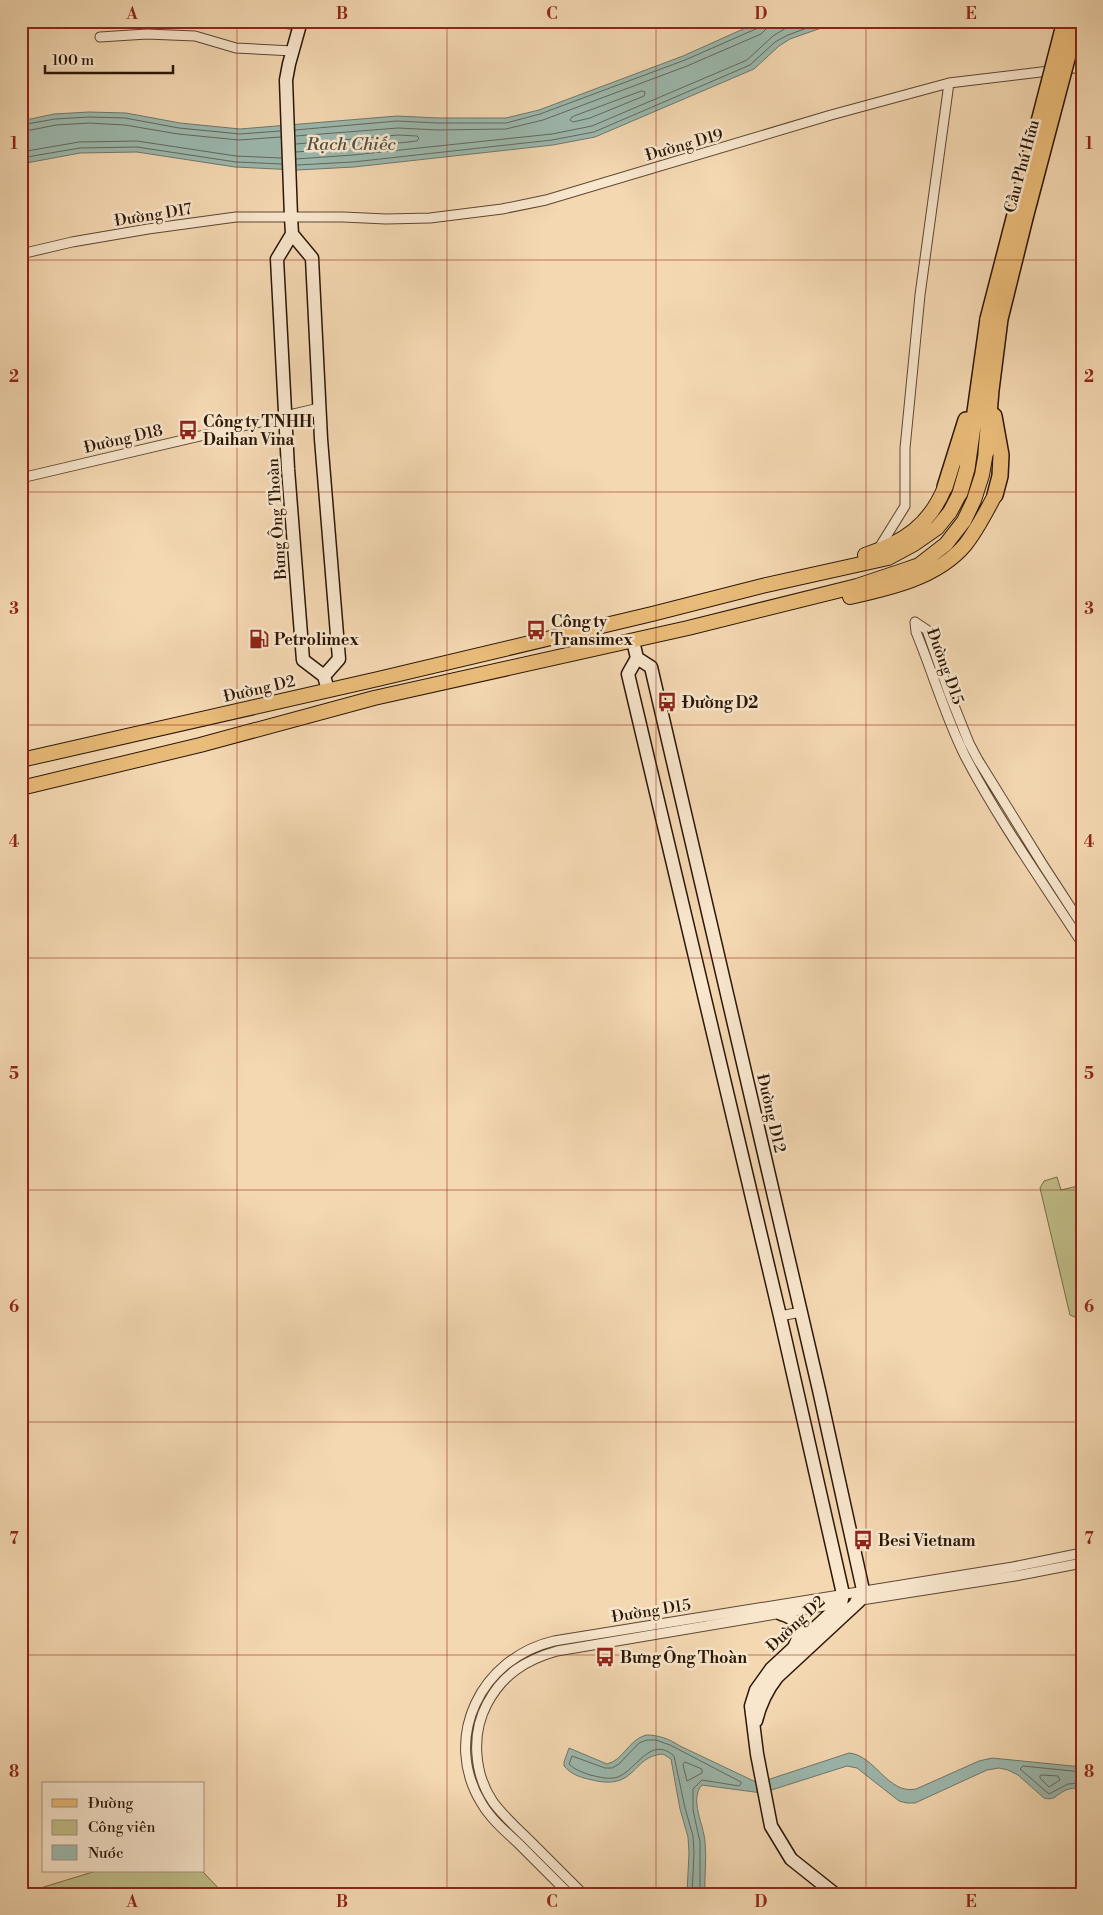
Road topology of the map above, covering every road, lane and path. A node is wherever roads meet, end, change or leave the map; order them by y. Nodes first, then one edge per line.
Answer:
1 (262, 21) edge
2 (1065, 21) edge
3 (1077, 21) edge
4 (301, 23) edge
5 (100, 37) dead end
6 (292, 51) junction
7 (1082, 67) edge
8 (949, 83) junction
9 (291, 217) junction
10 (292, 234) junction
11 (21, 254) edge
12 (994, 319) junction
13 (984, 391) junction
14 (319, 408) junction
15 (286, 415) junction
16 (986, 452) joint
17 (21, 478) edge
18 (945, 487) joint
19 (960, 493) joint
20 (995, 495) joint
21 (878, 551) junction
22 (684, 603) junction
23 (628, 616) junction
24 (656, 635) junction
25 (633, 641) junction
26 (637, 658) junction
27 (326, 683) junction
28 (331, 709) junction
29 (21, 760) edge
30 (21, 789) edge
31 (1082, 925) edge
32 (1082, 943) edge
33 (801, 1312) junction
34 (780, 1316) junction
35 (1082, 1553) edge
36 (1082, 1563) edge
37 (861, 1596) junction
38 (842, 1599) junction
39 (781, 1614) junction
40 (793, 1648) junction
41 (754, 1730) junction
42 (575, 1892) edge
43 (835, 1894) edge

1 - 4 street
2 - 12 highway, Cầu Phú Hữu, bridge
3 - 12 highway, Cầu Phú Hữu, bridge
4 - 6 street
5 - 6 street
6 - 9 street
7 - 8 street, Đường D19
8 - 9 street, Đường D19
8 - 21 street
9 - 10 street
9 - 11 street, Đường D17
10 - 14 street
10 - 15 street, Bưng Ông Thoàn
12 - 13 highway
13 - 16 highway
13 - 18 highway
13 - 19 highway
13 - 20 highway
14 - 15 street, Đường D18
14 - 27 street
15 - 17 street, Đường D18
15 - 27 street, Bưng Ông Thoàn
16 - 24 main road
18 - 21 main road, Đường D2
19 - 22 main road, Đường D2
20 - 24 main road
21 - 22 main road, Đường D2
22 - 23 main road, Đường D2
23 - 25 main road
23 - 27 main road, Đường D2
24 - 25 main road
25 - 26 street, Đường D12
25 - 28 main road
26 - 33 street, Đường D12
26 - 34 street
27 - 28 main road
27 - 29 main road, Đường D2
28 - 30 main road
31 - 32 street, Đường D15
33 - 34 street
33 - 37 street, Đường D12
34 - 38 street
35 - 37 street, Đường D15
36 - 37 street, Đường D15
37 - 38 street, Đường D15
37 - 41 street, Đường D2
38 - 39 street, Đường D15
38 - 40 street, Đường D2
38 - 42 street, Đường D15
39 - 40 street
39 - 42 street, Đường D15
40 - 41 street, Đường D2
41 - 43 street, Đường D2

